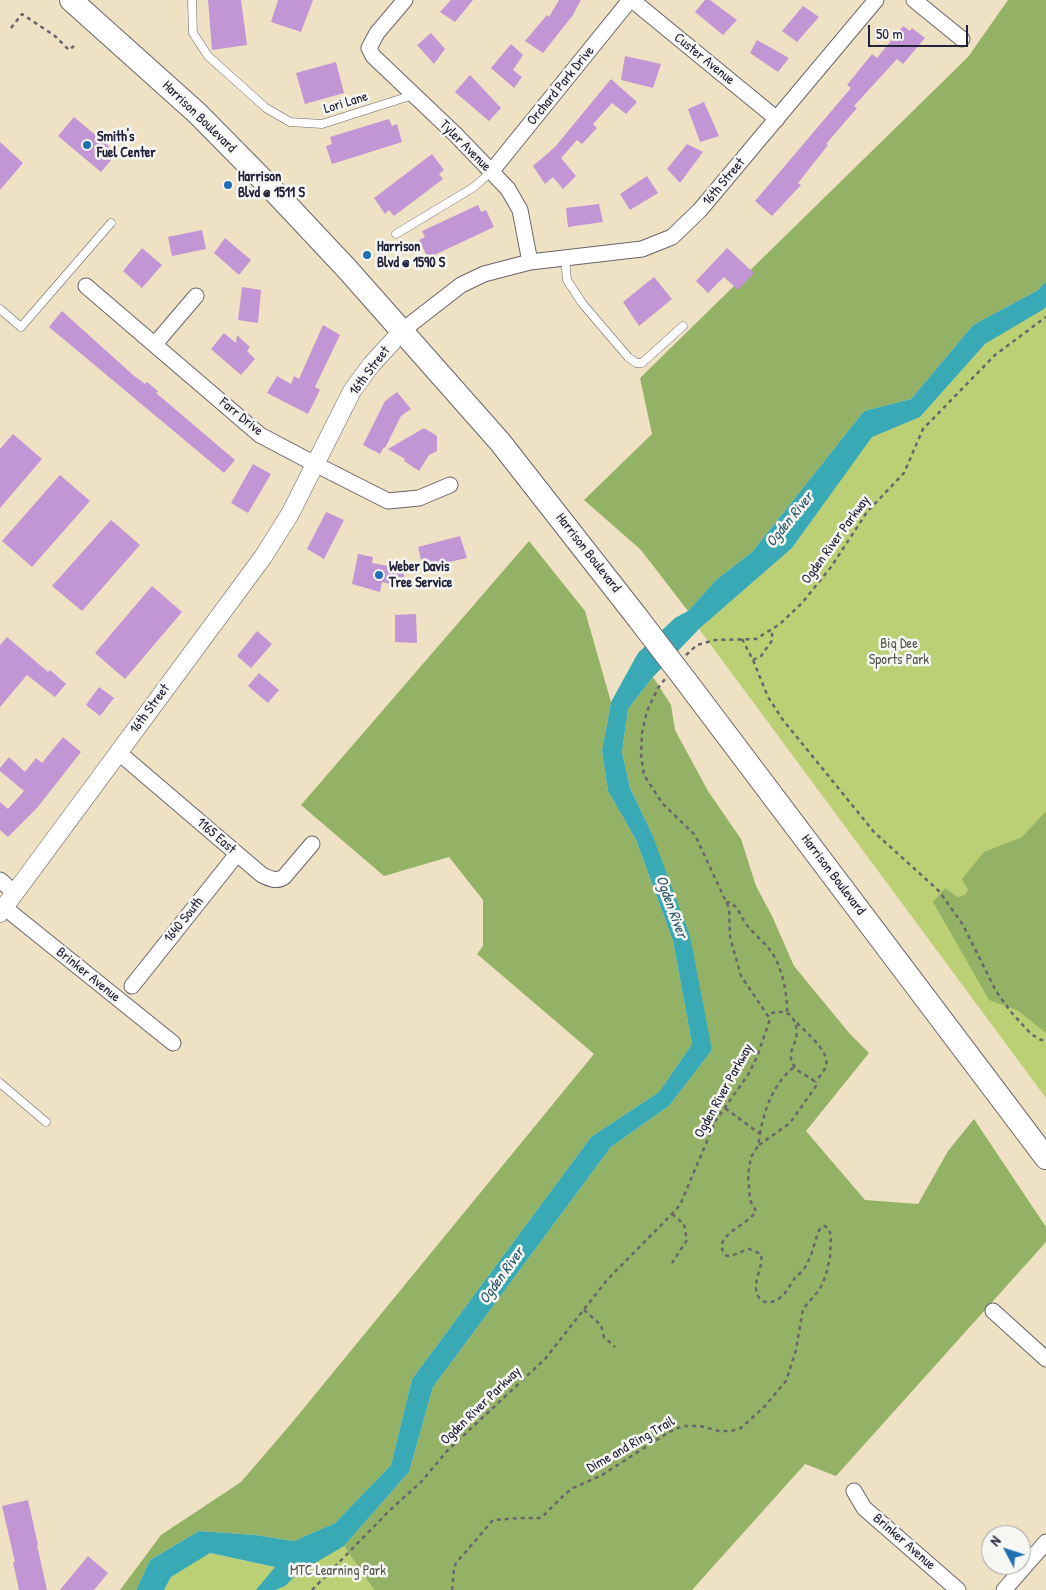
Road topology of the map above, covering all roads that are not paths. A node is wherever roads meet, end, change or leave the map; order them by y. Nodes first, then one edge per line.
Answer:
1 (70, 0) edge
2 (192, 0) edge
3 (405, 0) edge
4 (631, 0) edge
5 (876, 0) edge
6 (914, 0) edge
7 (962, 39) dead end
8 (413, 95) junction
9 (777, 118) junction
10 (492, 172) junction
11 (111, 223) dead end
12 (396, 234) dead end
13 (565, 258) junction
14 (530, 262) junction
15 (86, 286) dead end
16 (196, 296) dead end
17 (0, 309) edge
18 (683, 326) dead end
19 (403, 330) junction
20 (155, 344) junction
21 (315, 464) junction
22 (450, 485) dead end
23 (118, 752) junction
24 (312, 844) dead end
25 (237, 854) junction
26 (0, 880) edge
27 (15, 893) junction
28 (2, 910) edge
29 (132, 986) dead end
30 (173, 1043) dead end
31 (0, 1083) edge
32 (46, 1122) dead end
33 (1046, 1158) edge
34 (993, 1311) dead end
35 (1046, 1358) edge
36 (854, 1491) dead end
37 (1046, 1542) edge
38 (958, 1590) edge
39 (1004, 1590) edge

1 - 19 main road, Harrison Boulevard
2 - 8 lane, Lori Lane
3 - 8 street, Tyler Avenue
4 - 9 street, Custer Avenue
4 - 10 street, Orchard Park Drive
5 - 9 street, 16th Street
6 - 7 street
8 - 10 street, Tyler Avenue
9 - 13 street, 16th Street
10 - 12 lane
10 - 14 street, Tyler Avenue
11 - 17 lane
13 - 14 street, 16th Street
13 - 18 lane
14 - 19 street, 16th Street
15 - 20 street, Farr Drive
16 - 20 street
19 - 21 street, 16th Street
19 - 33 main road, Harrison Boulevard, bridge
20 - 21 street, Farr Drive
21 - 22 street, Farr Drive
21 - 23 street, 16th Street
23 - 25 street, 1165 East
23 - 27 street, 16th Street
24 - 25 street, 1165 East
25 - 29 street, 1640 South
26 - 27 street
27 - 28 street, 16th Street
28 - 30 street, Brinker Avenue
31 - 32 lane
34 - 35 street
36 - 38 street, Brinker Avenue
37 - 39 street

